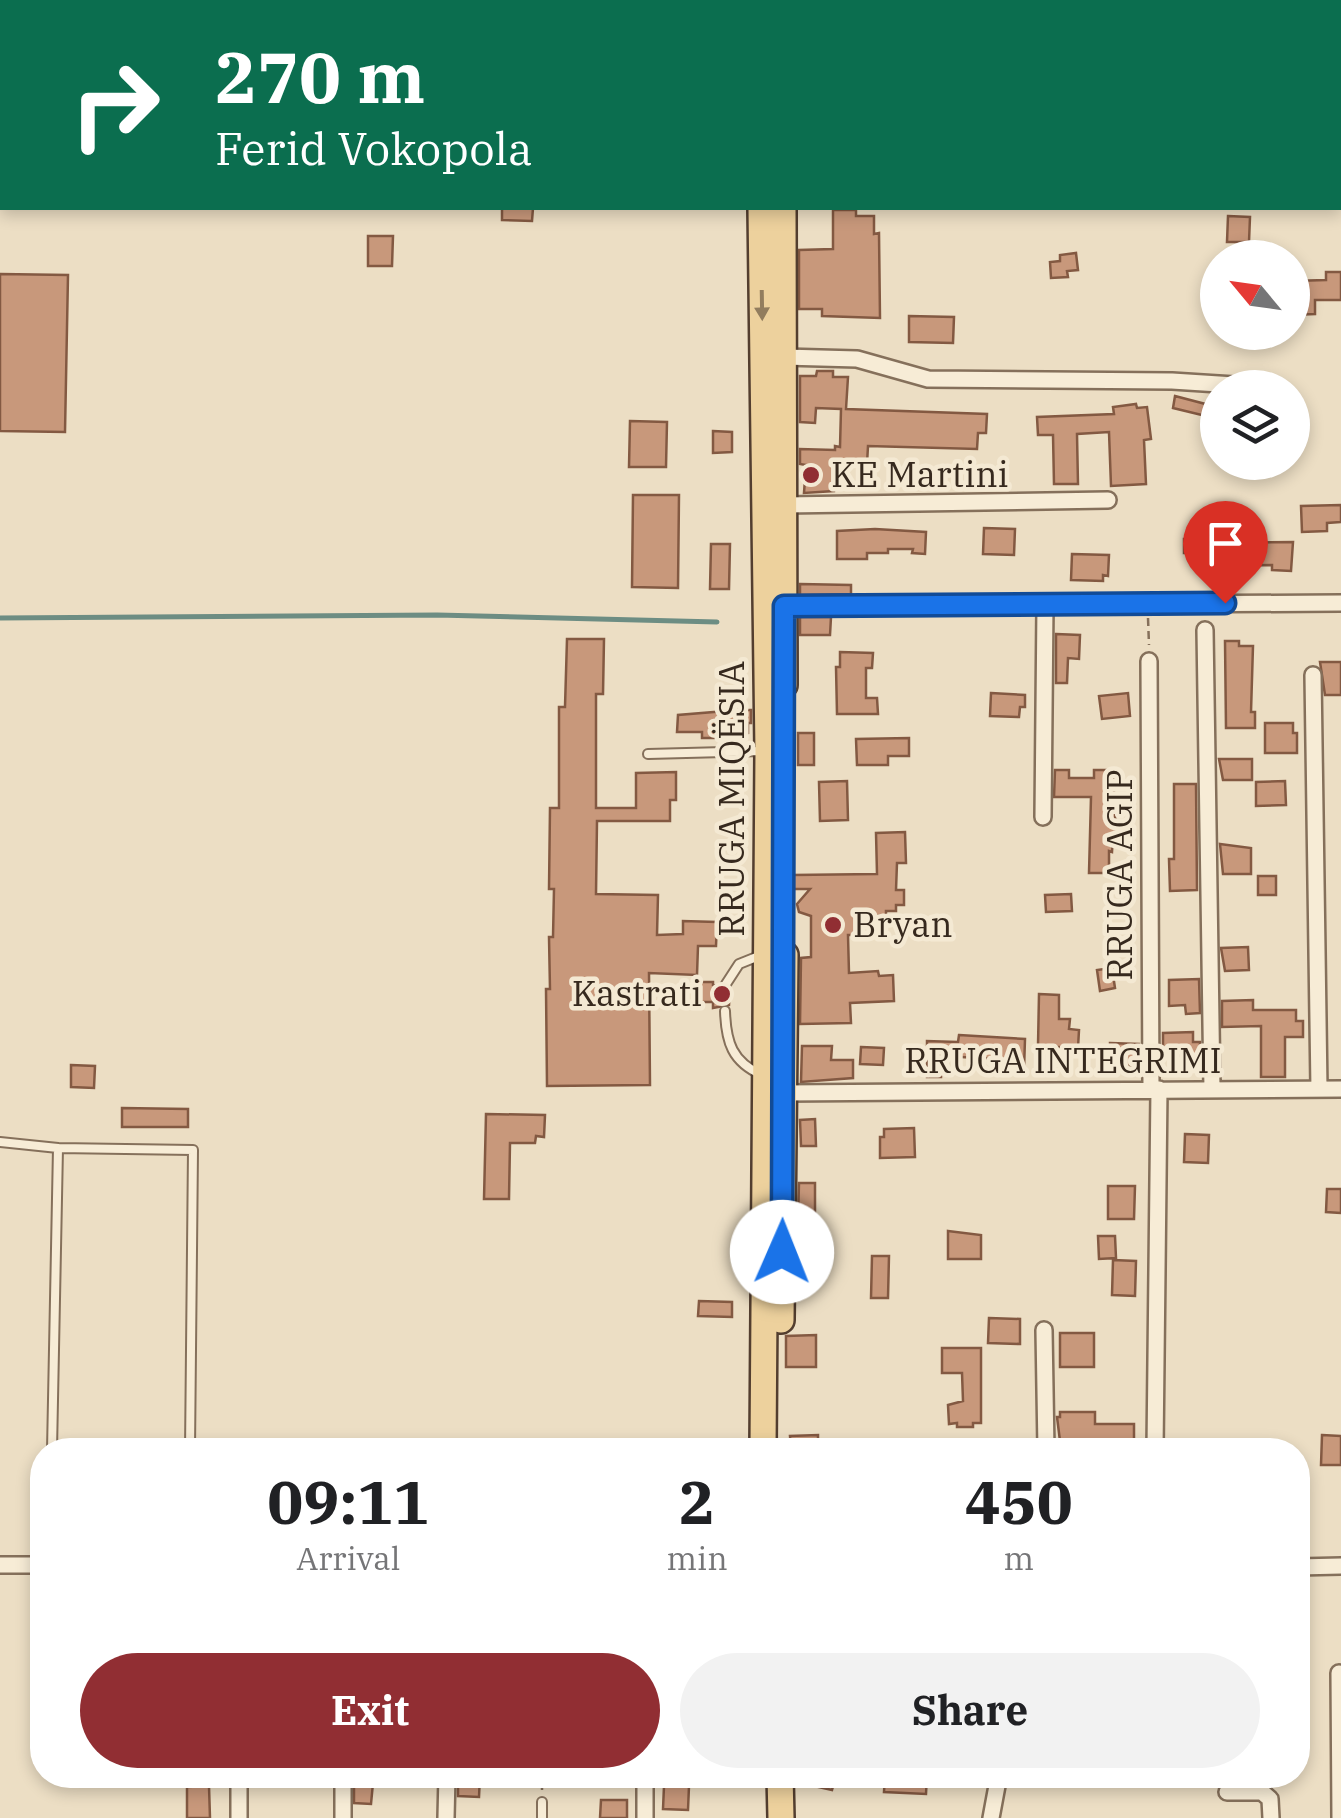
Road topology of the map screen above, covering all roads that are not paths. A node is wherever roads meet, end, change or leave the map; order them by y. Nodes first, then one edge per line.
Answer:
1 (760, 210) edge
2 (783, 210) edge
3 (784, 358) junction
4 (1200, 383) edge
5 (1108, 500) dead end
6 (785, 505) junction
7 (1341, 603) edge
8 (1046, 605) junction
9 (784, 606) junction
10 (1205, 630) dead end
11 (1149, 661) road end
12 (1313, 675) dead end
13 (768, 751) junction
14 (648, 754) dead end
15 (1043, 817) dead end
16 (768, 952) junction
17 (726, 984) dead end
18 (725, 1012) dead end
19 (775, 1085) junction
20 (1155, 1089) junction
21 (1212, 1089) junction
22 (1319, 1089) junction
23 (1341, 1089) edge
24 (0, 1142) edge
25 (58, 1148) junction
26 (1044, 1330) dead end
27 (52, 1438) edge
28 (190, 1438) edge
29 (763, 1438) edge
30 (780, 1438) edge
31 (1046, 1438) edge
32 (1155, 1438) edge
33 (30, 1564) edge
34 (0, 1565) edge
35 (1341, 1566) edge
36 (1310, 1567) edge
37 (1340, 1673) edge
38 (240, 1788) edge
39 (343, 1788) edge
40 (447, 1788) edge
41 (645, 1788) edge
42 (764, 1788) edge
43 (780, 1788) edge
44 (997, 1788) edge
45 (1227, 1792) dead end
46 (542, 1802) road end
47 (240, 1818) edge
48 (343, 1818) edge
49 (446, 1818) edge
50 (542, 1818) edge
51 (644, 1818) edge
52 (764, 1818) edge
53 (780, 1818) edge
54 (991, 1818) edge
55 (1271, 1818) edge
56 (1340, 1818) edge

1 -> 13 main road, RRUGA MIQËSIA
2 - 3 main road, RRUGA MIQËSIA
3 - 4 street
3 - 6 main road, RRUGA MIQËSIA
5 - 6 street
6 - 9 main road, RRUGA MIQËSIA
7 - 8 street
8 - 9 street
8 - 15 street
9 - 19 main road, RRUGA MIQËSIA
10 - 21 street
11 - 20 street, RRUGA AGIP
12 - 22 street
13 - 14 lane
13 - 16 main road, RRUGA MIQËSIA
16 - 17 lane
16 - 19 main road, RRUGA MIQËSIA
18 - 19 lane
19 - 20 street, RRUGA INTEGRIMI
19 - 29 main road, RRUGA MIQËSIA
19 - 30 main road, RRUGA MIQËSIA
20 - 21 street, RRUGA INTEGRIMI
20 - 32 street, RRUGA AGIP
21 - 22 street, RRUGA INTEGRIMI
22 - 23 street, RRUGA INTEGRIMI
24 - 25 lane
25 - 27 lane
25 - 28 lane
26 - 31 street
33 - 34 street
35 - 36 street
37 - 56 street
38 - 47 street
39 - 48 street
40 - 49 street
41 - 51 street
42 - 52 main road
43 - 53 main road
44 - 54 street
45 - 55 street
46 - 50 lane

